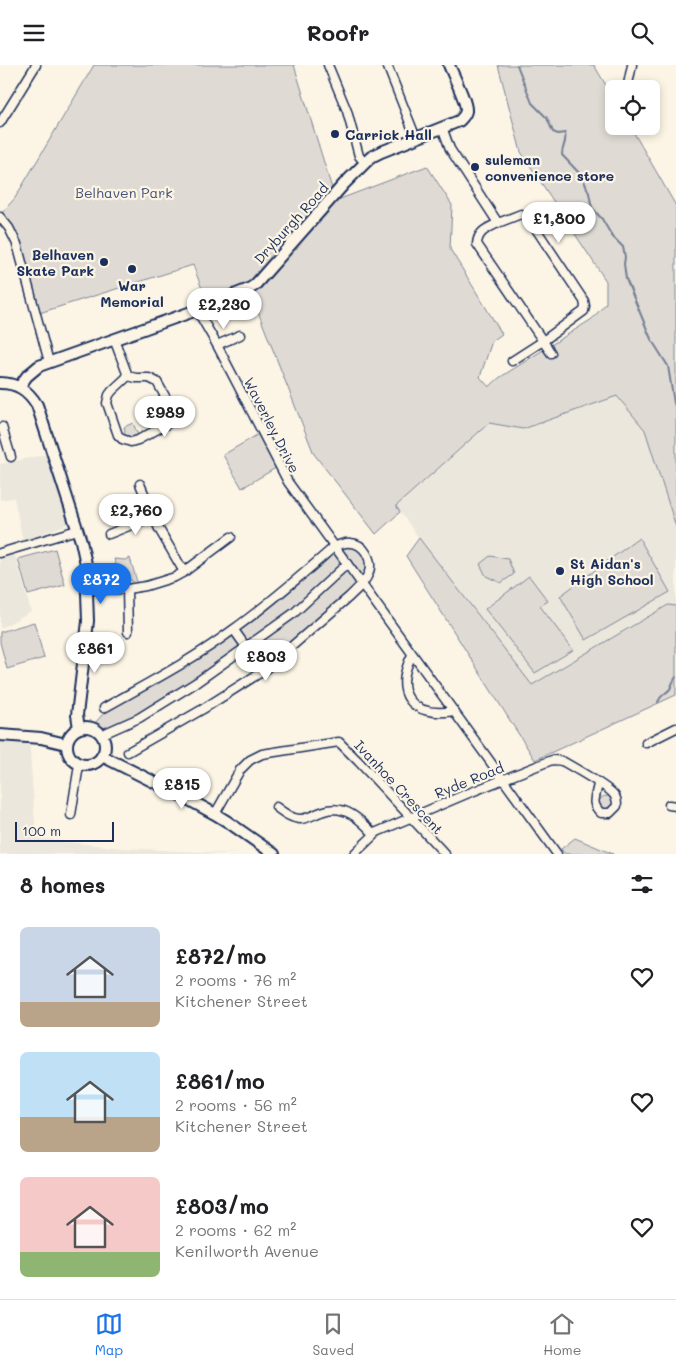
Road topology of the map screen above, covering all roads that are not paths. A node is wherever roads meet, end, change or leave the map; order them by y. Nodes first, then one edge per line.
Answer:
1 (36, 65) edge
2 (328, 65) edge
3 (387, 65) edge
4 (449, 65) edge
5 (632, 65) edge
6 (629, 80) edge
7 (0, 123) edge
8 (442, 127) junction
9 (416, 138) junction
10 (365, 163) junction
11 (0, 217) edge
12 (498, 223) junction
13 (197, 309) junction
14 (240, 335) dead end
15 (114, 339) junction
16 (543, 341) junction
17 (217, 345) junction
18 (551, 353) dead end
19 (512, 361) dead end
20 (49, 362) junction
21 (128, 376) junction
22 (0, 383) edge
23 (20, 387) junction
24 (0, 428) edge
25 (12, 457) dead end
26 (140, 484) dead end
27 (154, 516) junction
28 (77, 530) junction
29 (109, 534) dead end
30 (231, 537) dead end
31 (334, 547) junction
32 (0, 553) edge
33 (347, 564) junction
34 (184, 572) junction
35 (361, 585) junction
36 (127, 589) junction
37 (88, 590) junction
38 (234, 630) junction
39 (128, 632) dead end
40 (247, 647) junction
41 (412, 655) junction
42 (263, 671) junction
43 (104, 708) dead end
44 (454, 711) junction
45 (79, 728) junction
46 (676, 728) edge
47 (99, 732) junction
48 (0, 735) edge
49 (646, 743) dead end
50 (66, 744) junction
51 (128, 752) dead end
52 (102, 756) junction
53 (80, 765) junction
54 (504, 780) junction
55 (598, 783) dead end
56 (276, 807) dead end
57 (215, 814) junction
58 (71, 815) dead end
59 (411, 817) junction
60 (374, 834) junction
61 (272, 852) edge
62 (281, 854) edge
63 (354, 854) edge
64 (445, 854) edge
65 (557, 854) edge

1 - 7 street
2 - 10 street
3 - 9 street
4 - 8 street, Dryburgh Road
5 - 6 street
8 - 9 street, Dryburgh Road
8 - 12 street
9 - 10 street, Dryburgh Road
10 - 13 street, Dryburgh Road
11 - 20 street
12 - 16 street
12 - 16 street
13 - 15 street, Dryburgh Road
13 - 17 street, Waverley Drive
14 - 17 street
15 - 20 street, Dryburgh Road
15 - 21 street
16 - 18 street
16 - 19 street
17 - 31 street, Waverley Drive
20 - 23 street, Dryburgh Road
21 - 21 street
22 - 23 street
23 - 28 street
24 - 25 street
26 - 27 street
27 - 29 street
27 - 34 street
28 - 32 street
28 - 37 street
30 - 34 street
31 - 33 street, Waverley Drive
31 - 35 street
31 - 38 street
33 - 35 street, Waverley Drive
33 - 40 street
34 - 36 street
35 - 41 street, Waverley Drive
35 - 42 street
36 - 37 street
36 - 39 street
37 - 45 street
38 - 40 street
38 - 43 street
40 - 42 street
40 - 47 street
41 - 44 street, Waverley Drive
41 - 44 street
42 - 51 street
44 - 54 street, Waverley Drive
45 - 47 street
45 - 50 street
46 - 49 street
47 - 52 street
48 - 50 street
50 - 53 street
52 - 53 street
52 - 57 street
53 - 58 street
54 - 55 street, Ryde Road
54 - 59 street, Ryde Road
54 - 65 street, Waverley Drive
56 - 60 street
57 - 59 street, Ivanhoe Crescent
57 - 61 street
59 - 60 street, Ryde Road
59 - 64 street, Ivanhoe Crescent
60 - 63 street, Ryde Road
61 - 62 street

